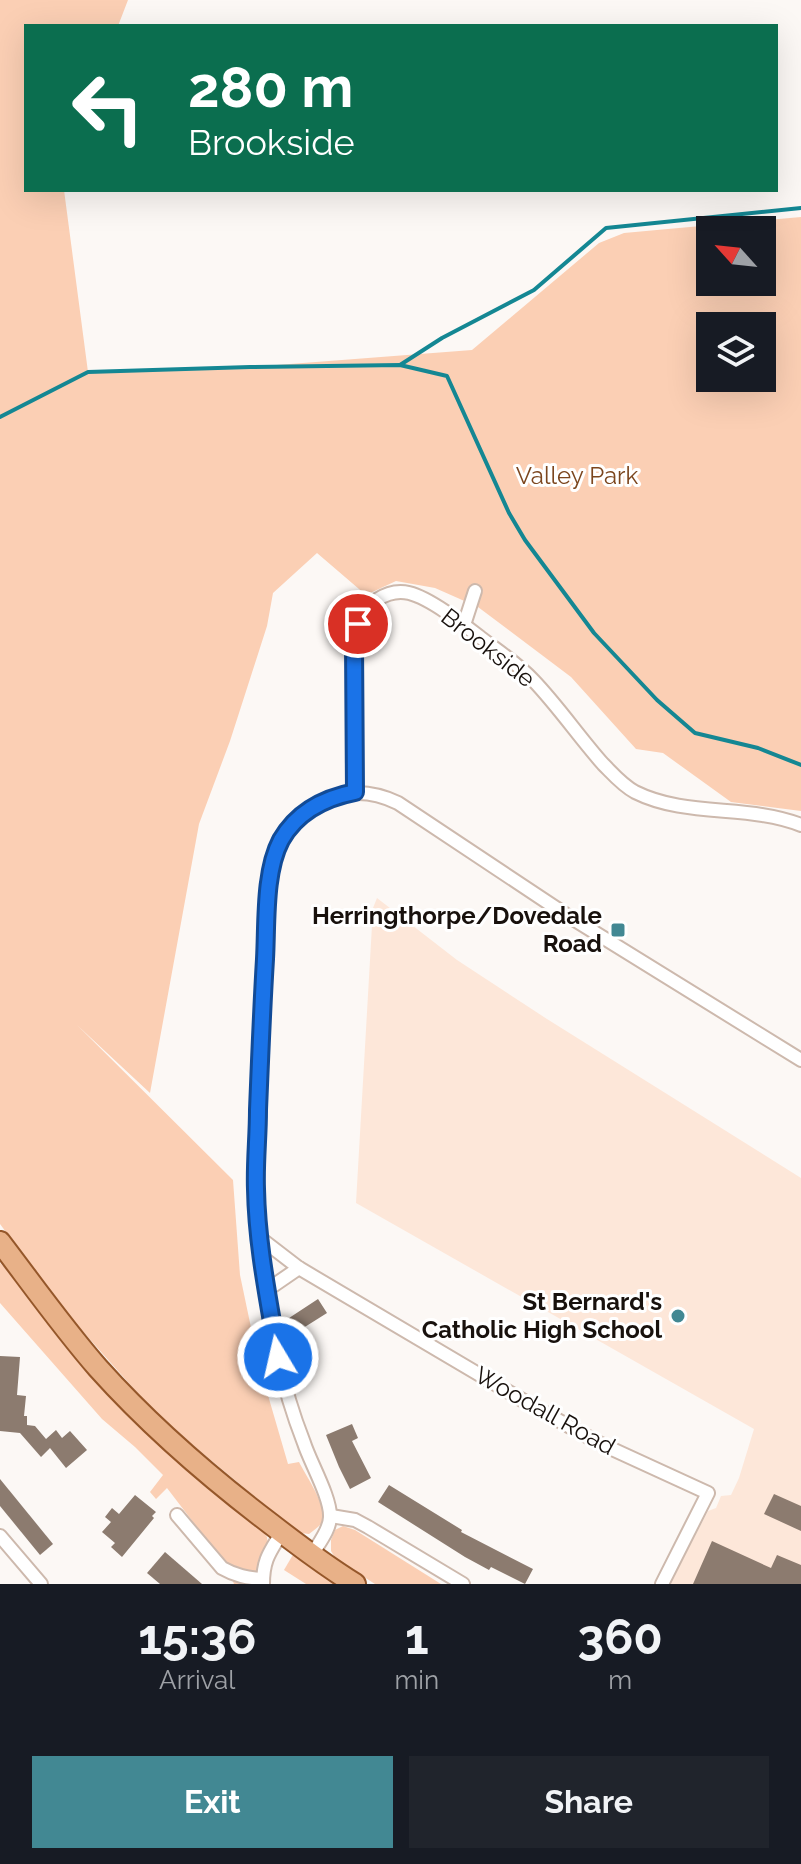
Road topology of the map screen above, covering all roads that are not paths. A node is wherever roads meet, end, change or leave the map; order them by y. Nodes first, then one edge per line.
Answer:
1 (475, 591) dead end
2 (464, 625) junction
3 (355, 792) junction
4 (801, 825) edge
5 (801, 1060) edge
6 (260, 1238) junction
7 (0, 1242) edge
8 (299, 1268) junction
9 (267, 1290) junction
10 (177, 1515) dead end
11 (331, 1516) junction
12 (282, 1532) junction
13 (0, 1536) edge
14 (312, 1555) junction
15 (263, 1581) edge
16 (41, 1584) edge
17 (355, 1584) edge
18 (463, 1584) edge
19 (662, 1584) edge

1 - 2 street
2 - 3 street, Brookside
2 - 4 street, Brookside
3 - 5 street
3 - 6 street
6 - 8 street, Woodall Road
6 - 9 street
7 - 12 main road
8 - 9 street
8 - 19 street, Woodall Road
9 - 11 street
10 - 15 street
11 - 14 street
11 - 18 street
12 - 14 main road
12 - 15 street
13 - 16 street
14 - 17 main road

